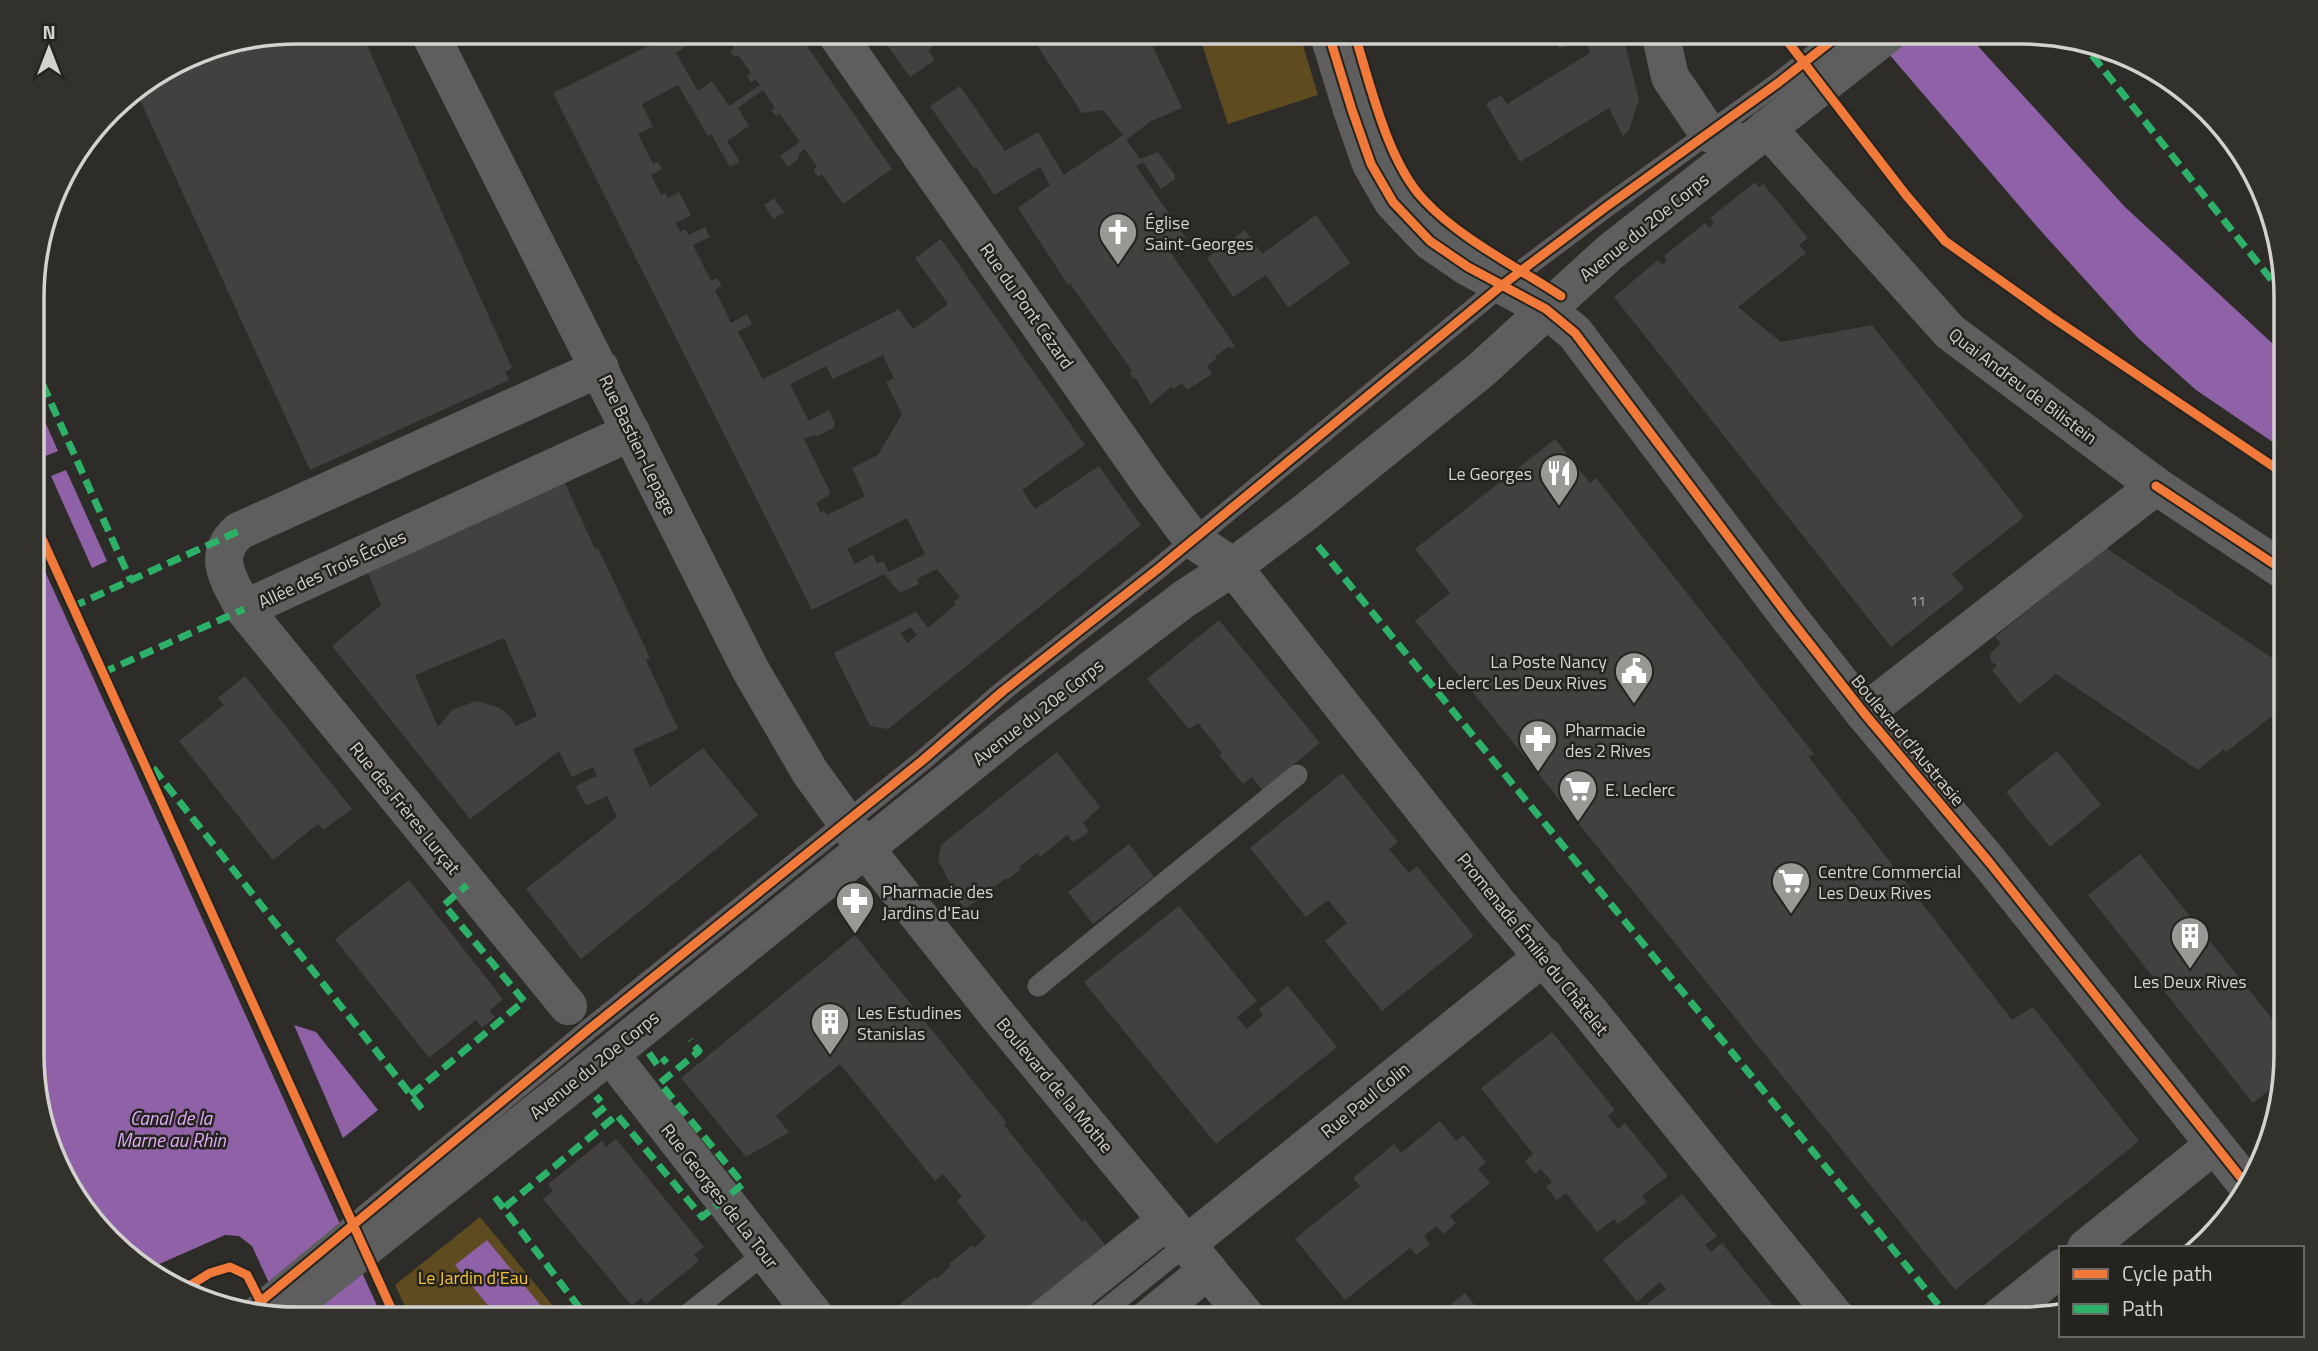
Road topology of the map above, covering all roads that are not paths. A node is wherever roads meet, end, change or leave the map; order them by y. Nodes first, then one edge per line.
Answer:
1 (435, 44) edge
2 (843, 44) edge
3 (1332, 44) edge
4 (1663, 44) edge
5 (1833, 44) edge
6 (1873, 44) edge
7 (1772, 115) junction
8 (1708, 133) junction
9 (1501, 286) junction
10 (1546, 309) junction
11 (600, 368) junction
12 (631, 432) junction
13 (2156, 486) junction
14 (1192, 539) junction
15 (2274, 564) edge
16 (1233, 568) junction
17 (244, 609) junction
18 (1864, 713) junction
19 (1297, 775) dead end
20 (855, 834) junction
21 (1544, 956) junction
22 (1038, 986) dead end
23 (568, 1006) dead end
24 (624, 1072) dead end
25 (2214, 1145) junction
26 (2241, 1178) edge
27 (370, 1226) junction
28 (2109, 1241) edge
29 (1188, 1245) junction
30 (764, 1254) junction
31 (2059, 1270) edge
32 (259, 1304) edge
33 (288, 1307) edge
34 (697, 1307) edge
35 (807, 1307) edge
36 (1067, 1307) edge
37 (1109, 1307) edge
38 (1154, 1307) edge
39 (1238, 1307) edge
40 (1827, 1307) edge
41 (2012, 1307) edge

1 - 11 street, Rue Bastien-Lepage
2 - 14 street, Rue du Pont Cézard
3 - 9 street, Boulevard d'Austrasie
4 - 8 street
5 - 7 lane
6 - 7 street, Avenue du 20e Corps
7 - 8 street
7 - 8 lane
7 - 10 street, Avenue du 20e Corps
7 - 13 street, Quai Andreu de Bilistein
8 - 9 lane
9 - 10 street, Boulevard d'Austrasie
9 - 14 lane
10 - 16 street, Avenue du 20e Corps
10 - 18 street, Boulevard d'Austrasie
11 - 12 street, Rue Bastien-Lepage
11 - 17 street, Allée des Trois Écoles
12 - 17 street, Allée des Trois Écoles
12 - 20 street, Rue Bastien-Lepage
13 - 15 street, Quai Andreu de Bilistein
13 - 18 street
14 - 16 street, Rue du Pont Cézard
14 - 20 lane
16 - 20 street, Avenue du 20e Corps
16 - 21 street, Promenade Émilie du Châtelet
17 - 23 street, Rue des Frères Lurçat
18 - 25 street, Boulevard d'Austrasie
19 - 22 lane
20 - 27 street, Avenue du 20e Corps
20 - 29 street, Boulevard de la Mothe
21 - 29 street, Rue Paul Colin
21 - 40 street, Promenade Émilie du Châtelet
24 - 30 street, Rue Georges de La Tour
25 - 26 street, Boulevard d'Austrasie
25 - 28 street
27 - 32 lane
27 - 33 street, Avenue du 20e Corps
29 - 36 street, Rue Paul Colin
29 - 37 lane
29 - 38 street, Rue Paul Colin
29 - 39 street, Boulevard de la Mothe
30 - 34 lane
30 - 35 street, Rue Georges de La Tour
31 - 41 street

